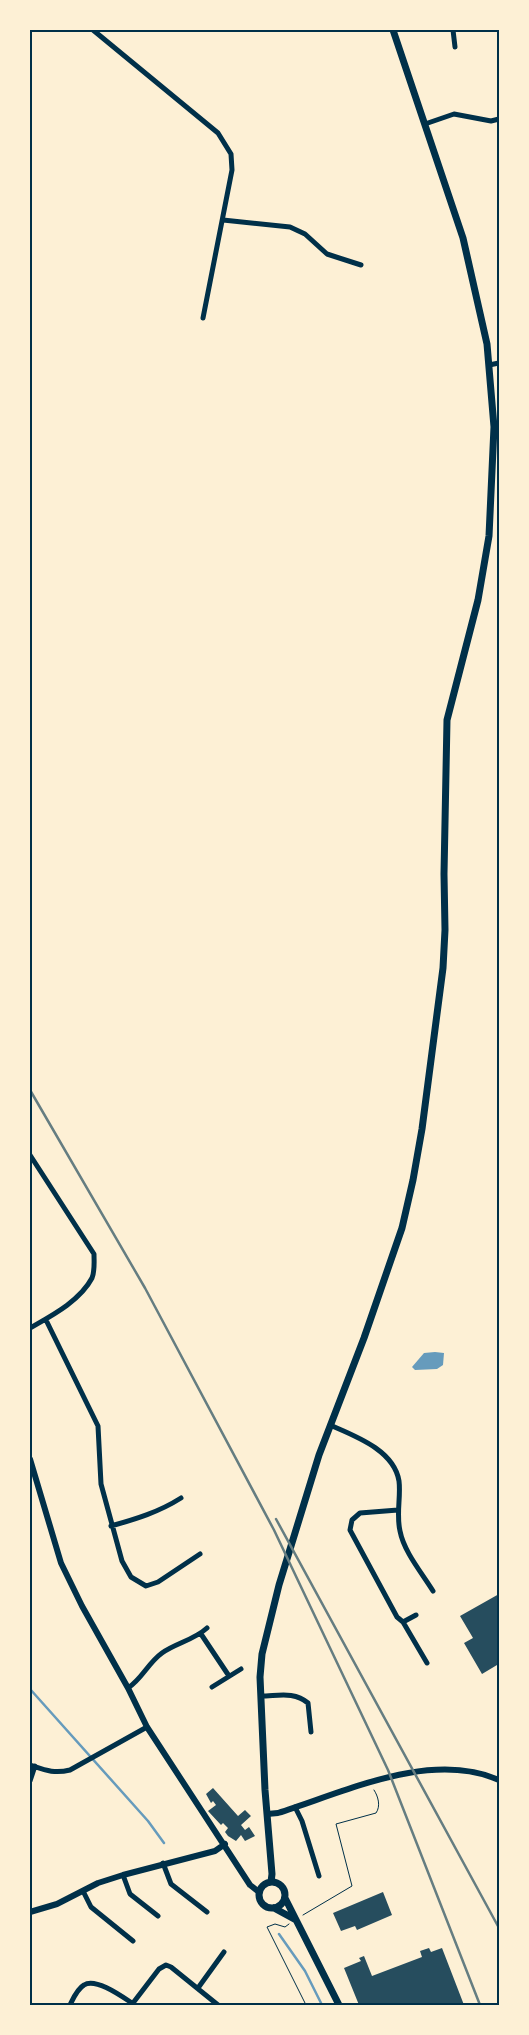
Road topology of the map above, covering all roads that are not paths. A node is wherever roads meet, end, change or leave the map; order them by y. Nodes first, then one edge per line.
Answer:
1 (93, 30) edge
2 (393, 30) edge
3 (453, 30) edge
4 (455, 47) dead end
5 (499, 119) edge
6 (425, 124) junction
7 (223, 220) junction
8 (361, 265) dead end
9 (202, 318) dead end
10 (499, 363) edge
11 (489, 365) junction
12 (30, 1155) edge
13 (46, 1320) junction
14 (30, 1328) edge
15 (330, 1425) junction
16 (30, 1459) edge
17 (181, 1498) dead end
18 (398, 1510) junction
19 (111, 1526) junction
20 (200, 1554) dead end
21 (433, 1591) dead end
22 (416, 1615) dead end
23 (404, 1622) junction
24 (208, 1628) dead end
25 (201, 1634) junction
26 (427, 1663) dead end
27 (242, 1669) dead end
28 (229, 1676) junction
29 (128, 1688) junction
30 (212, 1688) dead end
31 (261, 1696) junction
32 (147, 1727) junction
33 (311, 1732) dead end
34 (33, 1766) edge
35 (499, 1780) edge
36 (30, 1781) edge
37 (294, 1806) junction
38 (266, 1814) junction
39 (225, 1844) junction
40 (163, 1864) junction
41 (123, 1875) junction
42 (319, 1876) dead end
43 (271, 1882) junction
44 (83, 1891) junction
45 (259, 1892) junction
46 (285, 1898) junction
47 (274, 1908) junction
48 (30, 1912) edge
49 (208, 1912) dead end
50 (158, 1916) dead end
51 (299, 1918) junction
52 (134, 1940) dead end
53 (224, 1952) dead end
54 (198, 1988) junction
55 (134, 2004) edge
56 (70, 2005) edge
57 (218, 2005) edge
58 (339, 2005) edge

1 - 7 street
2 - 6 main road
3 - 4 street
5 - 6 street
6 - 11 main road
7 - 8 street
7 - 9 street
10 - 11 street
11 - 15 main road
12 - 13 street
13 - 14 street
13 - 19 street
15 - 18 street
15 - 31 main road
16 - 29 street
17 - 19 street
18 - 21 street
18 - 23 street
19 - 20 street
22 - 23 street
23 - 26 street
24 - 25 street
25 - 28 street
25 - 29 street
27 - 28 street
28 - 30 street
29 - 32 street
31 - 33 street
31 - 38 main road
32 - 34 street
32 - 39 street
34 - 36 street
35 - 37 street
37 - 38 street
37 - 42 street
38 - 43 main road
39 - 40 street
39 - 45 street
40 - 41 street
40 - 49 street
41 - 44 street
41 - 50 street
43 - 45 main road
43 - 46 main road
44 - 48 street
44 - 52 street
45 - 47 main road
46 - 47 main road
46 - 51 main road
47 - 51 main road
51 - 58 main road
53 - 54 street
54 - 55 street
54 - 57 street
55 - 56 street

